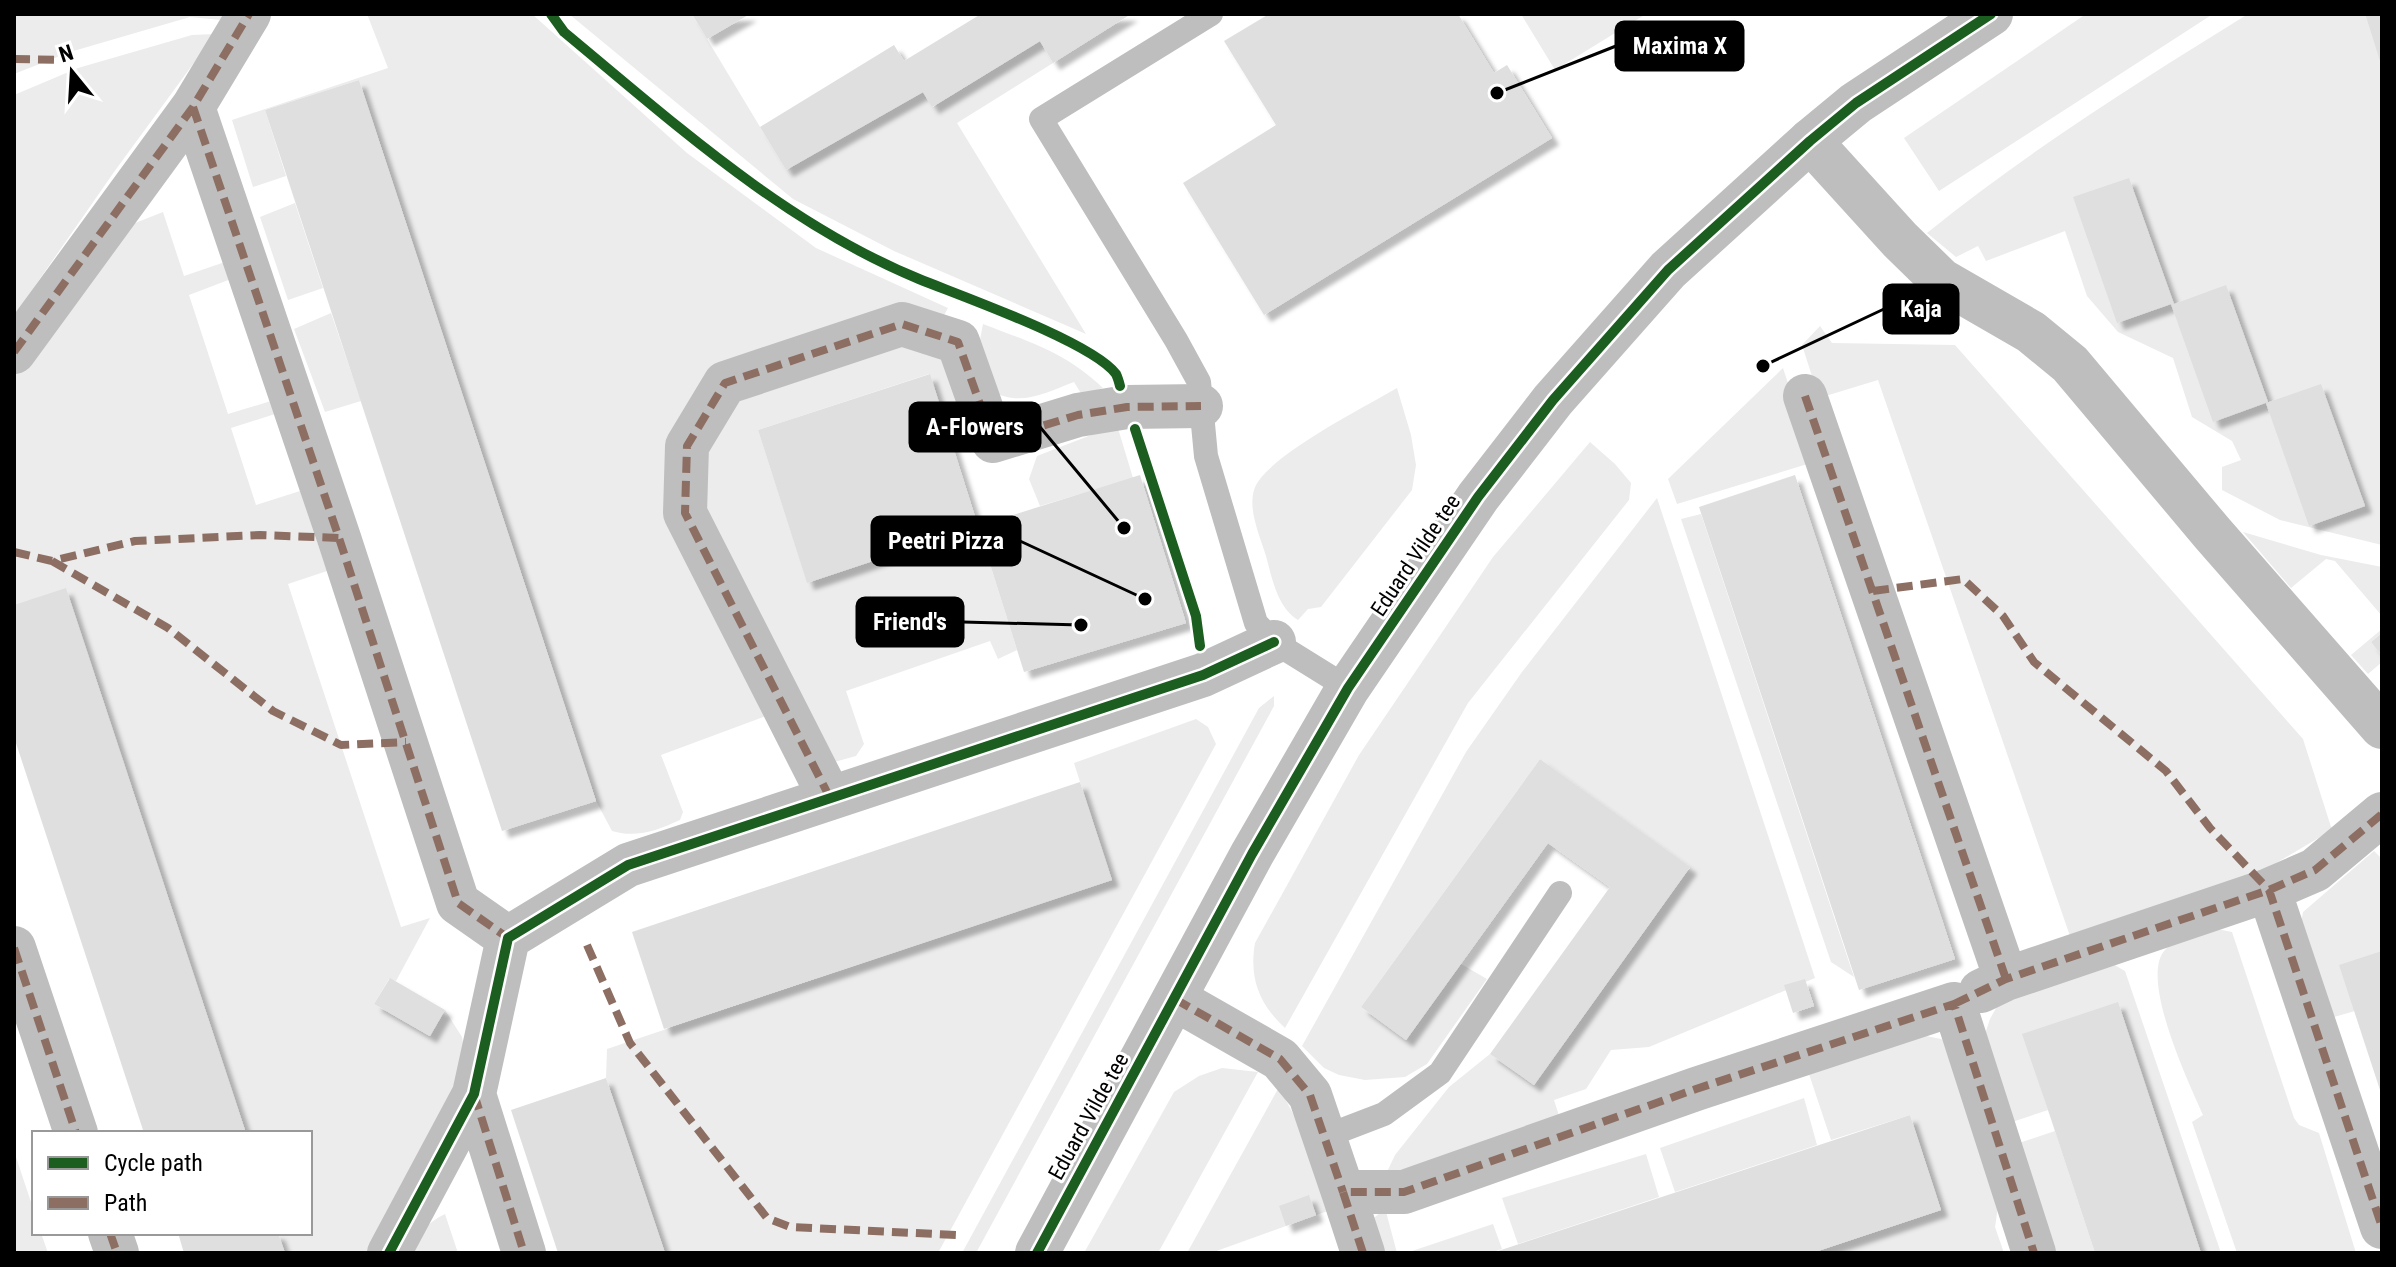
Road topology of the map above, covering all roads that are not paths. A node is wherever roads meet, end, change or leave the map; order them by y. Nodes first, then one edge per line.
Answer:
1 (249, 14) edge
2 (1211, 14) edge
3 (1991, 14) edge
4 (193, 107) junction
5 (1810, 141) junction
6 (14, 352) edge
7 (1805, 396) dead end
8 (1201, 406) junction
9 (1274, 642) junction
10 (1348, 688) junction
11 (2382, 727) edge
12 (830, 798) junction
13 (2382, 814) edge
14 (2269, 890) junction
15 (1560, 893) dead end
16 (508, 938) junction
17 (14, 948) edge
18 (2006, 979) junction
19 (1175, 999) junction
20 (1954, 1004) junction
21 (474, 1094) junction
22 (75, 1131) edge
23 (1324, 1137) junction
24 (1343, 1192) junction
25 (2382, 1227) edge
26 (389, 1253) edge
27 (524, 1253) edge
28 (1037, 1253) edge
29 (1363, 1253) edge
30 (2034, 1253) edge

1 - 4 street
2 - 8 lane
3 - 5 street, Eduard Vilde tee
4 - 6 street
4 - 16 street
5 - 10 street, Eduard Vilde tee
5 - 11 street
7 - 18 street
8 - 9 lane
8 - 12 street
9 - 10 lane
9 - 12 street
10 - 19 street, Eduard Vilde tee
12 - 16 street
13 - 14 street
14 - 18 street
14 - 25 street
15 - 23 lane
16 - 21 street
17 - 22 street
18 - 20 street
19 - 23 street
19 - 28 street, Eduard Vilde tee
20 - 24 street
20 - 30 street
21 - 26 street
21 - 27 street
23 - 24 street
24 - 29 street

